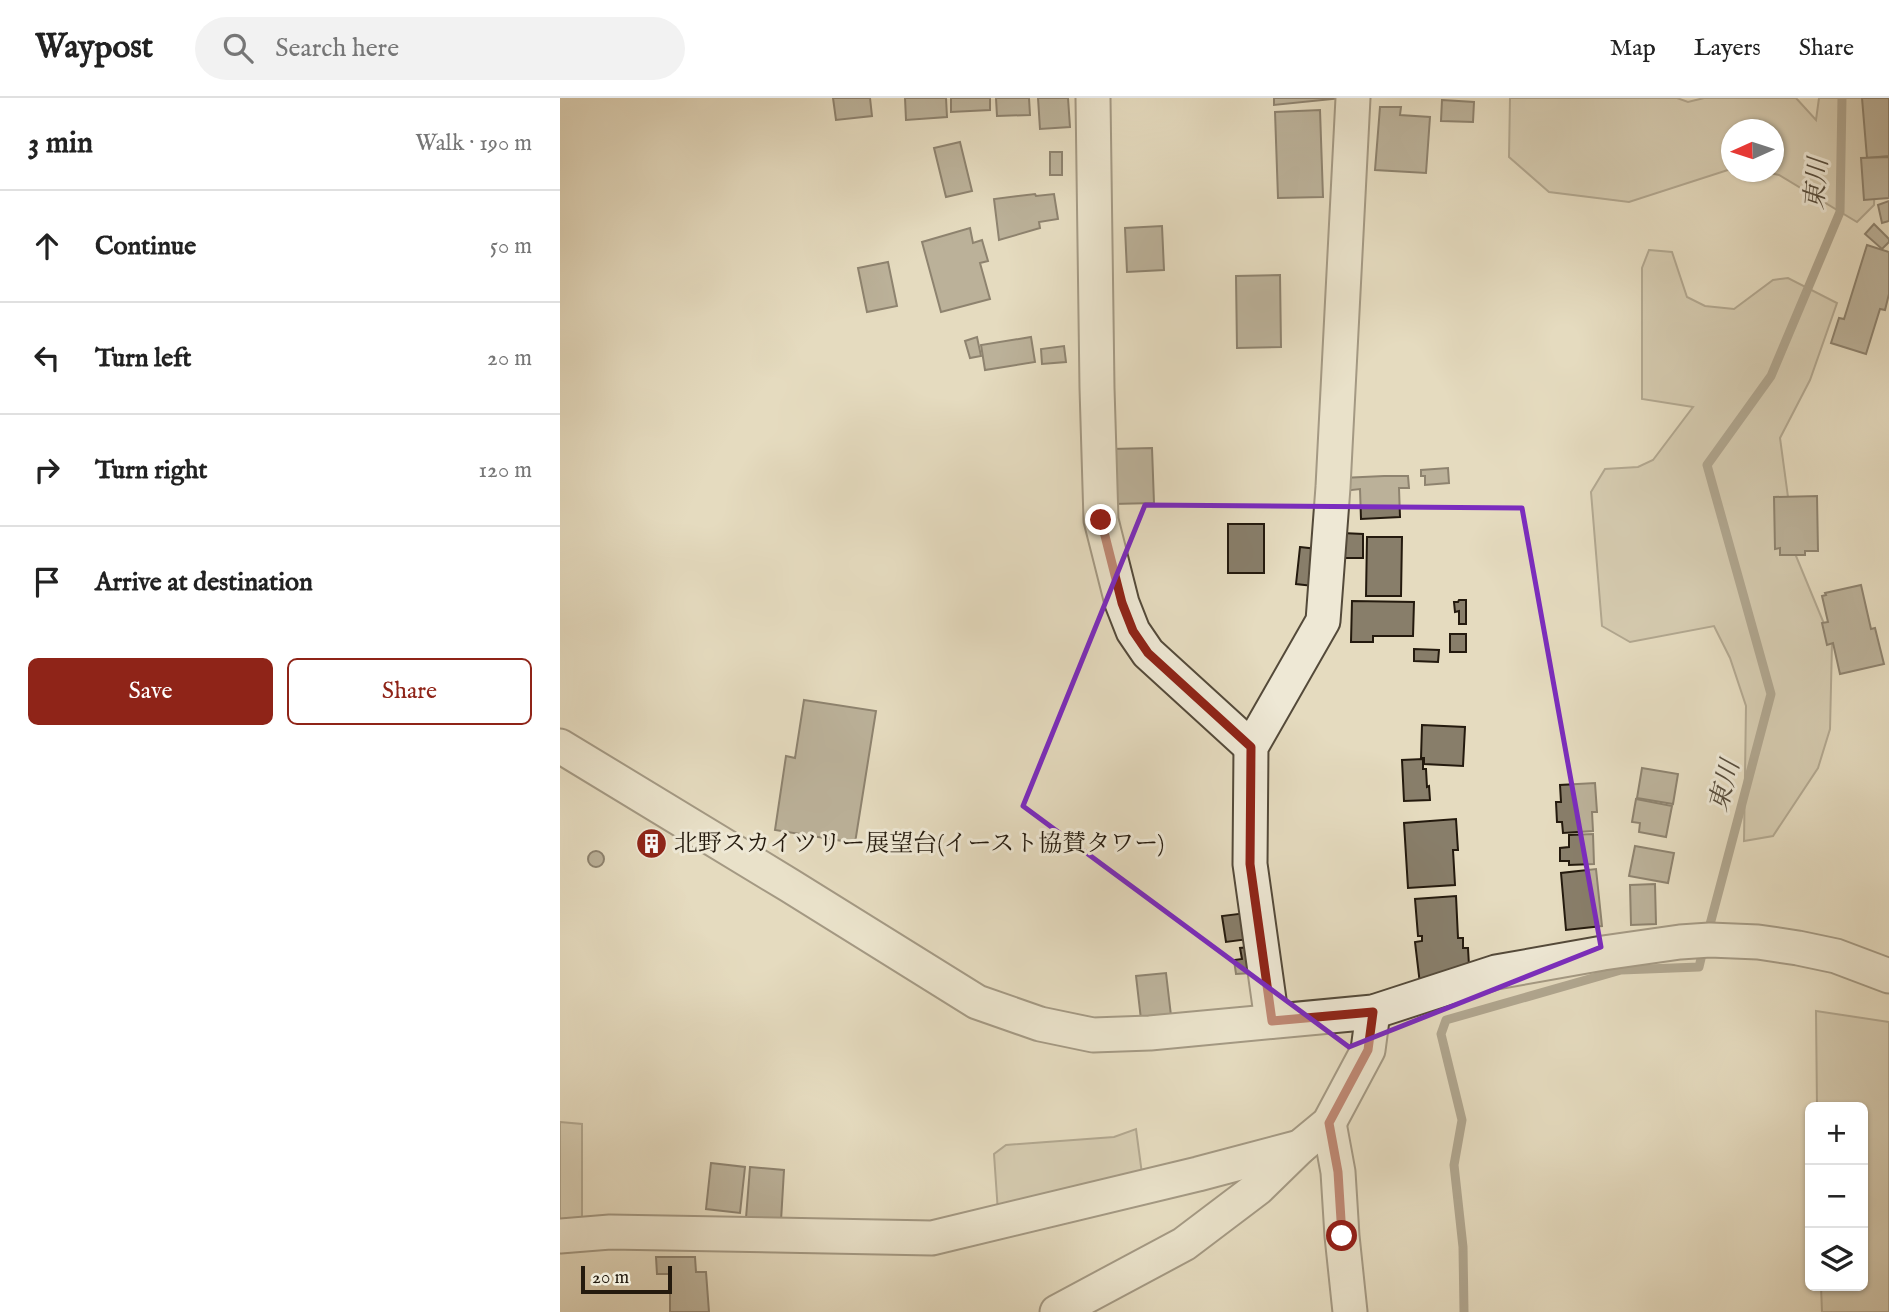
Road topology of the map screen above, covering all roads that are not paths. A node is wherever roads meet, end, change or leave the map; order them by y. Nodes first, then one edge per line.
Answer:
1 (1093, 98) edge
2 (1353, 98) edge
3 (560, 746) edge
4 (1251, 747) junction
5 (1883, 965) edge
6 (1373, 1012) junction
7 (1272, 1021) junction
8 (1329, 1123) junction
9 (1300, 1147) junction
10 (560, 1236) edge
11 (1056, 1312) edge
12 (1350, 1312) edge

1 - 4 street
2 - 4 street
3 - 7 street
4 - 7 street
5 - 6 street
6 - 7 street
6 - 8 street
8 - 9 street
8 - 12 street
9 - 10 street
9 - 11 street

